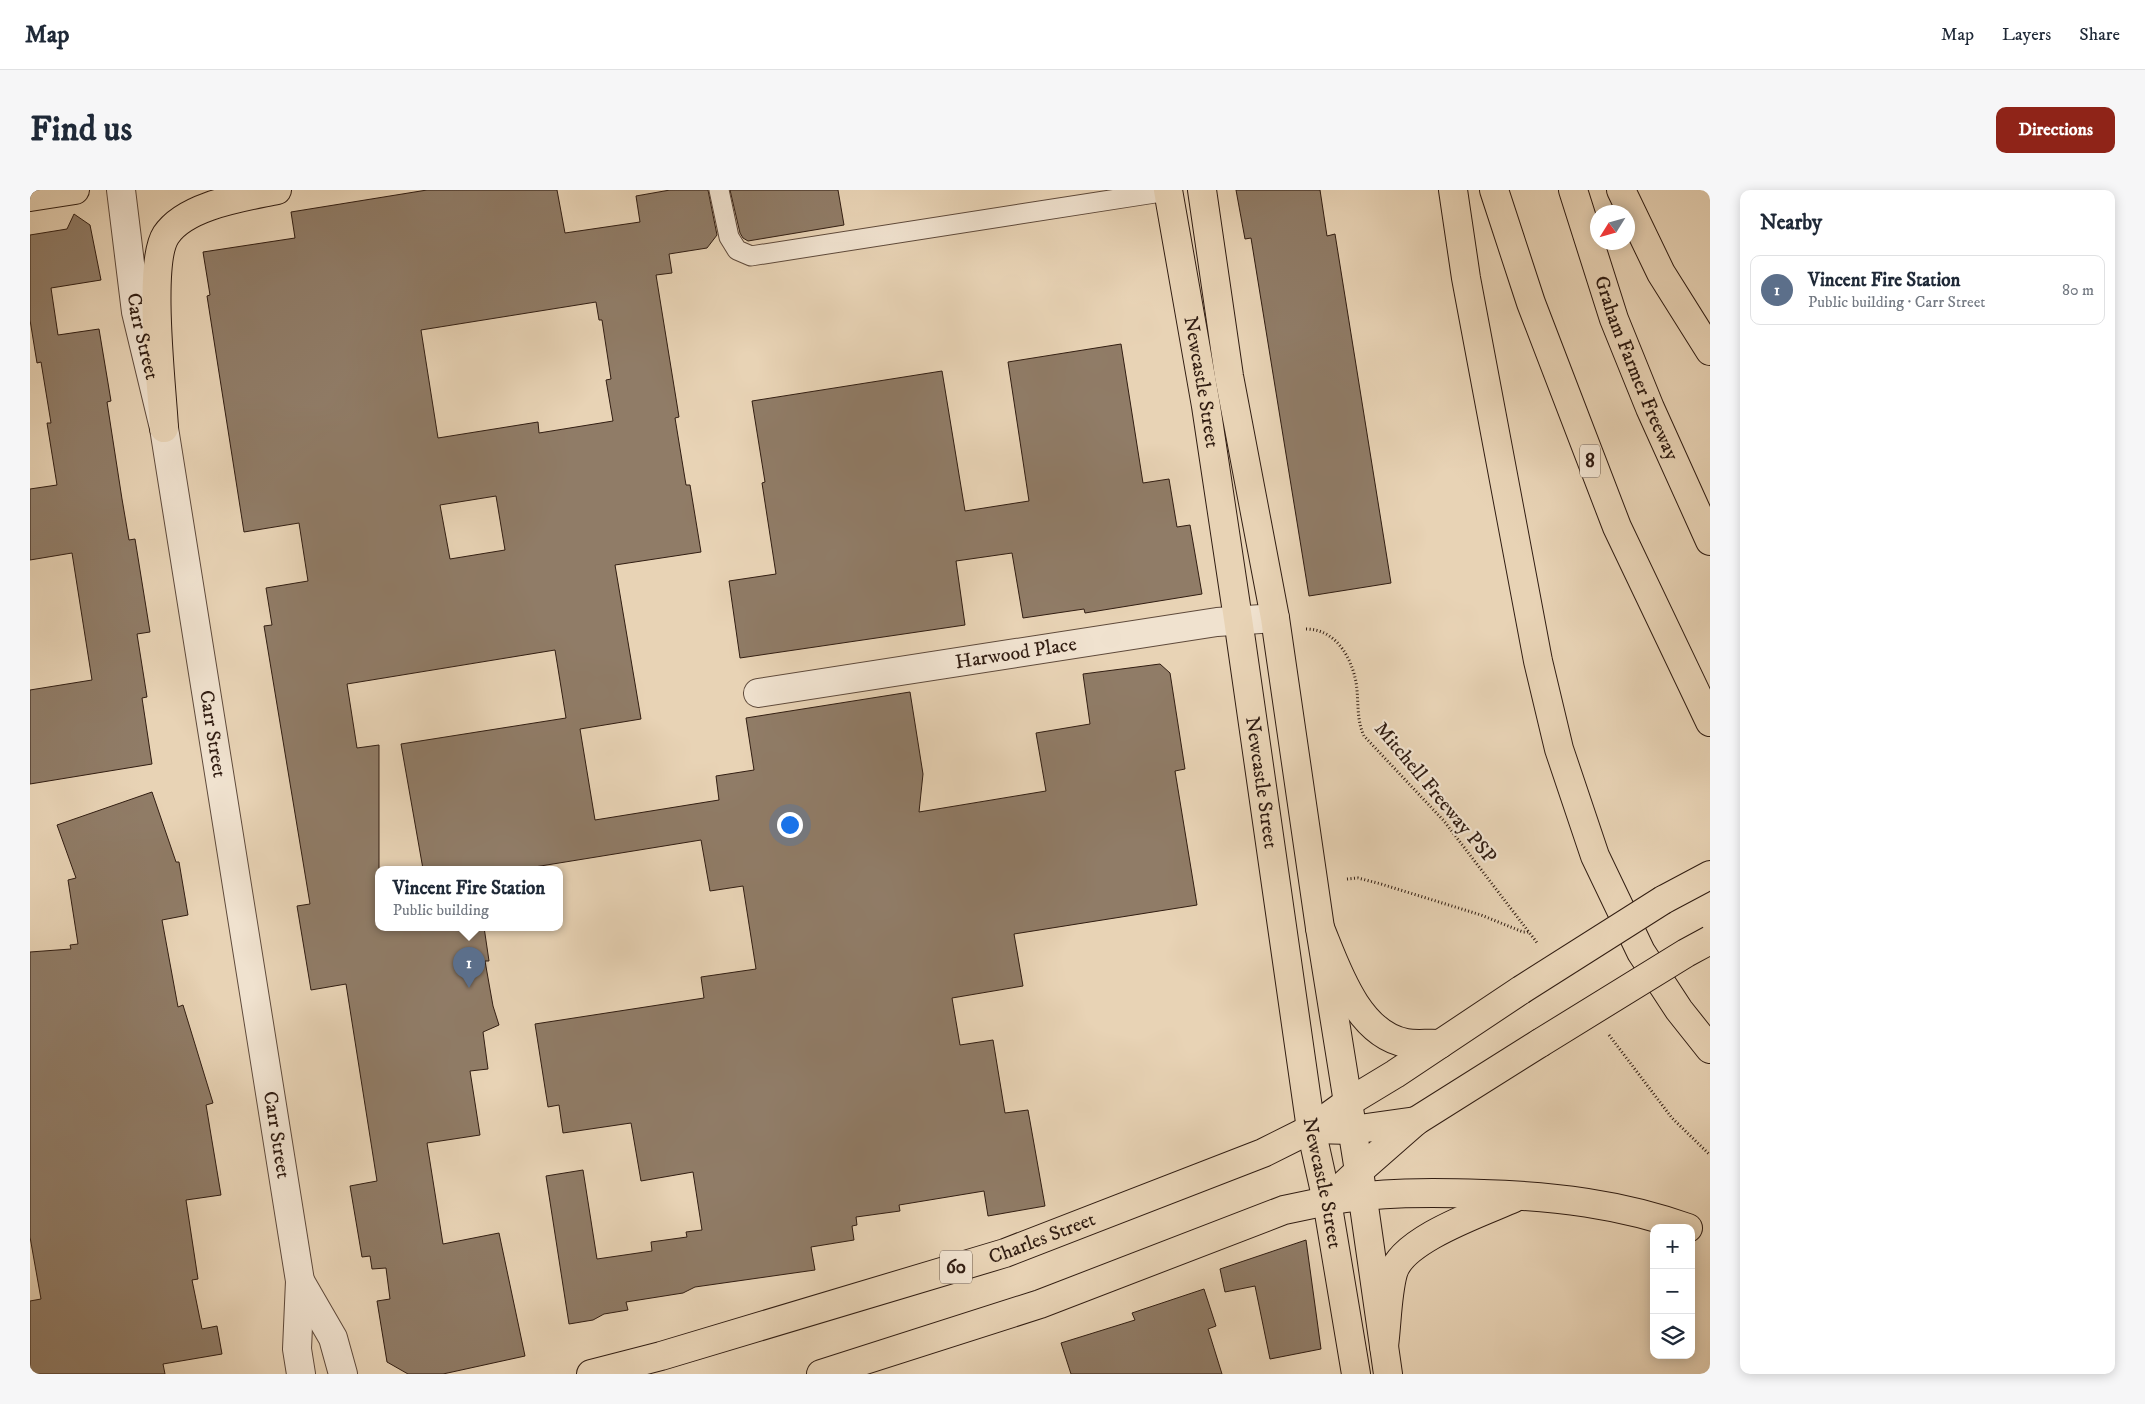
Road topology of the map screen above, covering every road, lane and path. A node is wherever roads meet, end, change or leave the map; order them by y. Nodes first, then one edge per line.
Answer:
1 (75, 190) edge
2 (121, 190) edge
3 (277, 190) edge
4 (719, 190) edge
5 (1168, 190) edge
6 (1202, 190) edge
7 (1453, 190) edge
8 (1494, 190) edge
9 (1573, 190) edge
10 (1621, 190) edge
11 (30, 197) edge
12 (1710, 351) edge
13 (164, 428) junction
14 (1710, 541) edge
15 (1275, 618) junction
16 (1238, 619) junction
17 (758, 693) dead end
18 (1710, 722) edge
19 (1710, 875) edge
20 (1347, 879) dead end
21 (1320, 928) junction
22 (1529, 932) junction
23 (1710, 940) edge
24 (1541, 946) dead end
25 (1608, 1034) dead end
26 (1440, 1044) junction
27 (1710, 1049) edge
28 (1347, 1103) junction
29 (1416, 1121) junction
30 (1311, 1129) junction
31 (1352, 1130) junction
32 (1710, 1155) edge
33 (1360, 1183) junction
34 (1520, 1195) junction
35 (1327, 1201) junction
36 (1676, 1224) edge
37 (1695, 1230) edge
38 (1710, 1236) edge
39 (300, 1281) junction
40 (1384, 1346) junction
41 (866, 1368) edge
42 (301, 1374) edge
43 (343, 1374) edge
44 (590, 1374) edge
45 (821, 1374) edge
46 (1356, 1374) edge
47 (1388, 1374) edge

1 - 11 main road
2 - 13 street, Carr Street
3 - 13 main road
4 - 5 lane
5 - 16 main road, Newcastle Street
6 - 15 main road, Newcastle Street
7 - 27 main road
8 - 18 main road, 8
9 - 14 main road, Graham Farmer Freeway
10 - 12 main road
13 - 39 street, Carr Street
15 - 16 street, Harwood Place
15 - 21 main road, Newcastle Street
15 - 22 path, Mitchell Freeway PSP
16 - 17 street, Harwood Place
16 - 30 main road, Newcastle Street
19 - 26 main road, Charles Street, bridge
20 - 22 path
21 - 26 main road
21 - 28 main road, Newcastle Street
22 - 24 path, Mitchell Freeway PSP
23 - 29 main road, bridge
25 - 32 path
26 - 28 main road, Charles Street
28 - 30 main road, Charles Street
28 - 31 main road, Newcastle Street
29 - 31 main road
29 - 33 main road
30 - 31 main road
30 - 35 main road, Newcastle Street
30 - 44 main road, Charles Street / 60
31 - 33 main road, Newcastle Street
33 - 34 main road
33 - 35 main road
33 - 40 main road, Newcastle Street
34 - 36 main road
34 - 40 main road
35 - 41 main road
35 - 46 main road, Newcastle Street
37 - 38 main road
39 - 42 street, Carr Street
39 - 43 street, Carr Street
40 - 47 main road, Newcastle Street
41 - 45 main road

